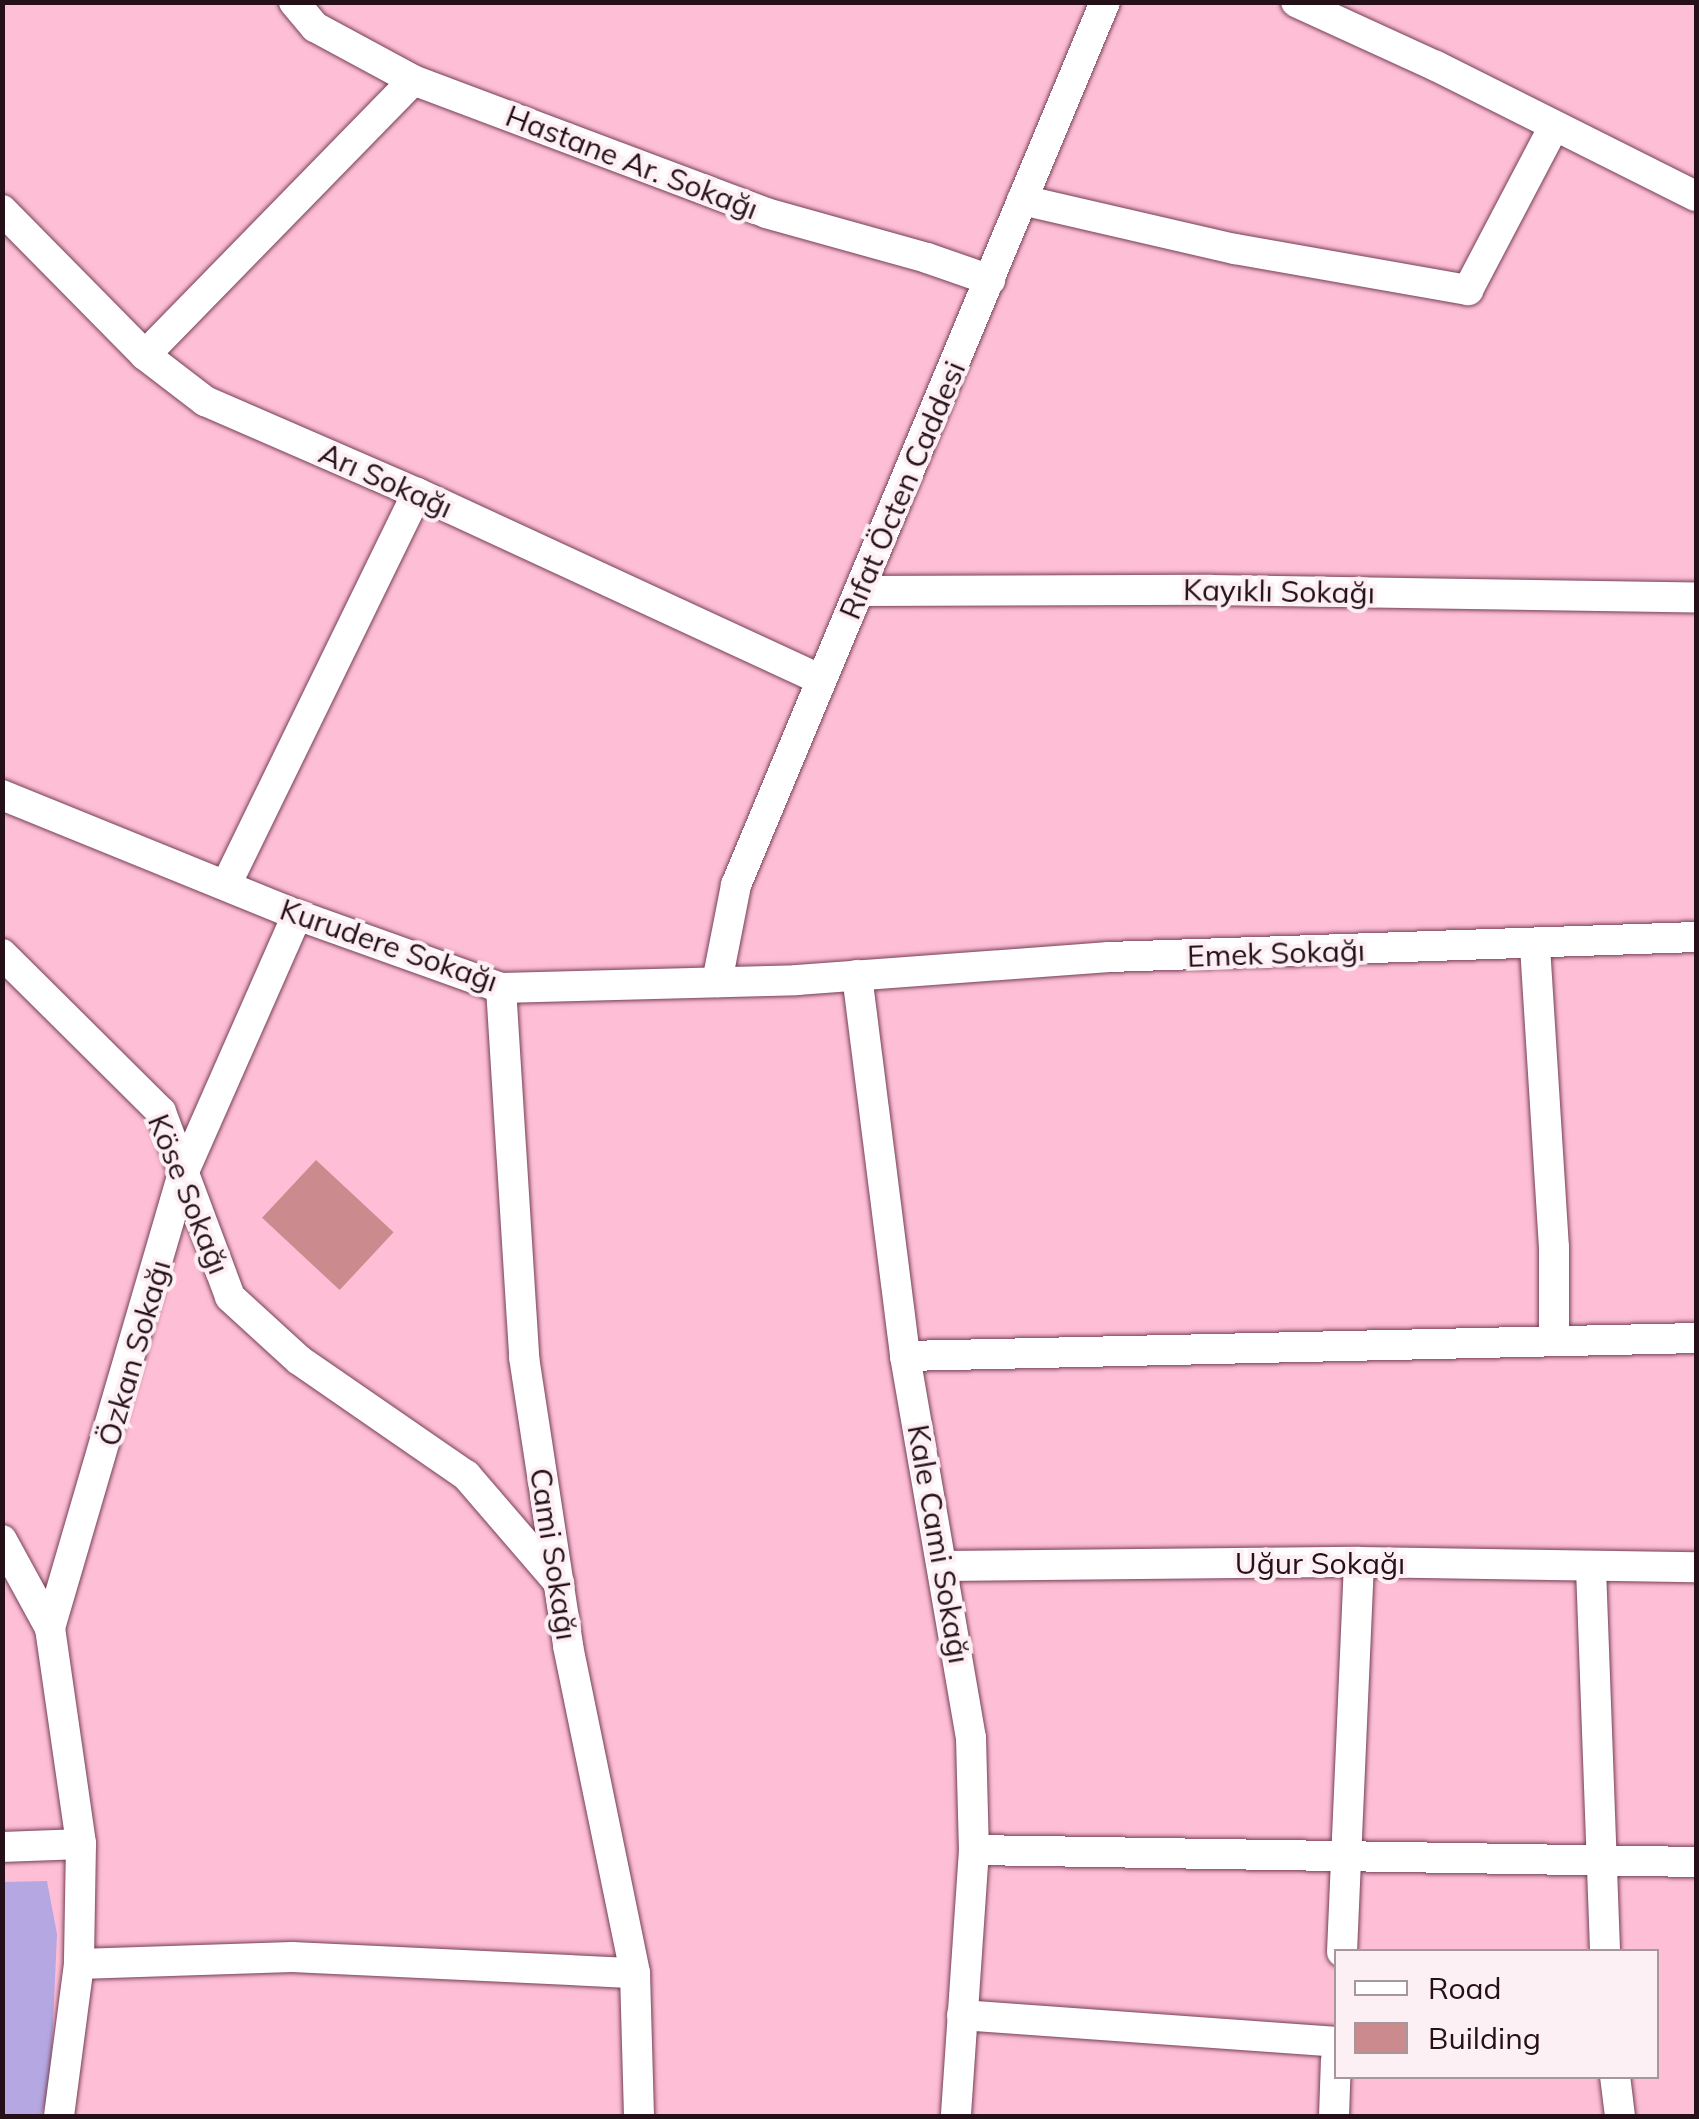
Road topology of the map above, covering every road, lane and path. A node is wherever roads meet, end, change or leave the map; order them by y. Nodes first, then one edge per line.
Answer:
1 (294, 2) edge
2 (1105, 2) edge
3 (1296, 2) edge
4 (413, 80) junction
5 (1554, 126) junction
6 (1696, 196) edge
7 (1022, 200) junction
8 (2, 210) edge
9 (990, 280) junction
10 (145, 355) junction
11 (417, 493) junction
12 (862, 590) junction
13 (1696, 598) edge
14 (819, 680) junction
15 (2, 796) edge
16 (226, 885) junction
17 (297, 915) junction
18 (1696, 937) edge
19 (1534, 946) junction
20 (2, 954) edge
21 (857, 975) junction
22 (717, 982) junction
23 (501, 988) junction
24 (182, 1176) junction
25 (1554, 1338) junction
26 (1696, 1338) edge
27 (906, 1356) junction
28 (2, 1540) edge
29 (1359, 1562) junction
30 (944, 1566) junction
31 (1696, 1567) edge
32 (1591, 1568) junction
33 (559, 1582) junction
34 (50, 1628) junction
35 (81, 1844) junction
36 (2, 1847) edge
37 (974, 1850) junction
38 (1347, 1859) junction
39 (1696, 1862) edge
40 (1601, 1863) junction
41 (1342, 1949) edge
42 (1606, 1949) edge
43 (79, 1964) junction
44 (634, 1973) junction
45 (962, 2014) junction
46 (1334, 2042) edge
47 (1335, 2079) edge
48 (1615, 2079) edge
49 (61, 2116) edge
50 (639, 2116) edge
51 (956, 2116) edge
52 (1334, 2116) edge
53 (1620, 2116) edge

1 - 4 street, Hastane Ar. Sokağı
2 - 7 street, Rıfat Öcten Caddesi
3 - 5 street
4 - 9 street, Hastane Ar. Sokağı
4 - 10 street
5 - 6 street
5 - 7 street
7 - 9 street, Rıfat Öcten Caddesi
8 - 10 street, Arı Sokağı
9 - 12 street, Rıfat Öcten Caddesi
10 - 11 street, Arı Sokağı
11 - 14 street, Arı Sokağı
11 - 16 street
12 - 13 street, Kayıklı Sokağı
12 - 14 street, Rıfat Öcten Caddesi
14 - 22 street, Rıfat Öcten Caddesi
15 - 16 street, Kurudere Sokağı
16 - 17 street, Kurudere Sokağı
17 - 23 street, Kurudere Sokağı
17 - 24 street, Özkan Sokağı
18 - 19 street, Emek Sokağı
19 - 21 street, Emek Sokağı
19 - 25 street
20 - 24 street, Köse Sokağı
21 - 22 street, Kurudere Sokağı
21 - 27 street, Kale Cami Sokağı
22 - 23 street, Kurudere Sokağı
23 - 33 street, Cami Sokağı
24 - 33 street, Köse Sokağı
24 - 34 street, Özkan Sokağı
25 - 26 street
25 - 27 street
27 - 30 street, Kale Cami Sokağı
28 - 34 street
29 - 30 street, Uğur Sokağı
29 - 32 street, Uğur Sokağı
29 - 38 street
30 - 37 street, Kale Cami Sokağı
31 - 32 street, Uğur Sokağı
32 - 40 street
33 - 44 street, Cami Sokağı
34 - 35 street
35 - 36 street
35 - 43 street
37 - 38 street
37 - 45 street, Kale Cami Sokağı
38 - 40 street
38 - 41 street
39 - 40 street
40 - 42 street
43 - 44 street
43 - 49 street
44 - 50 street, Cami Sokağı
45 - 46 street
45 - 51 street, Kale Cami Sokağı
47 - 52 street
48 - 53 street

